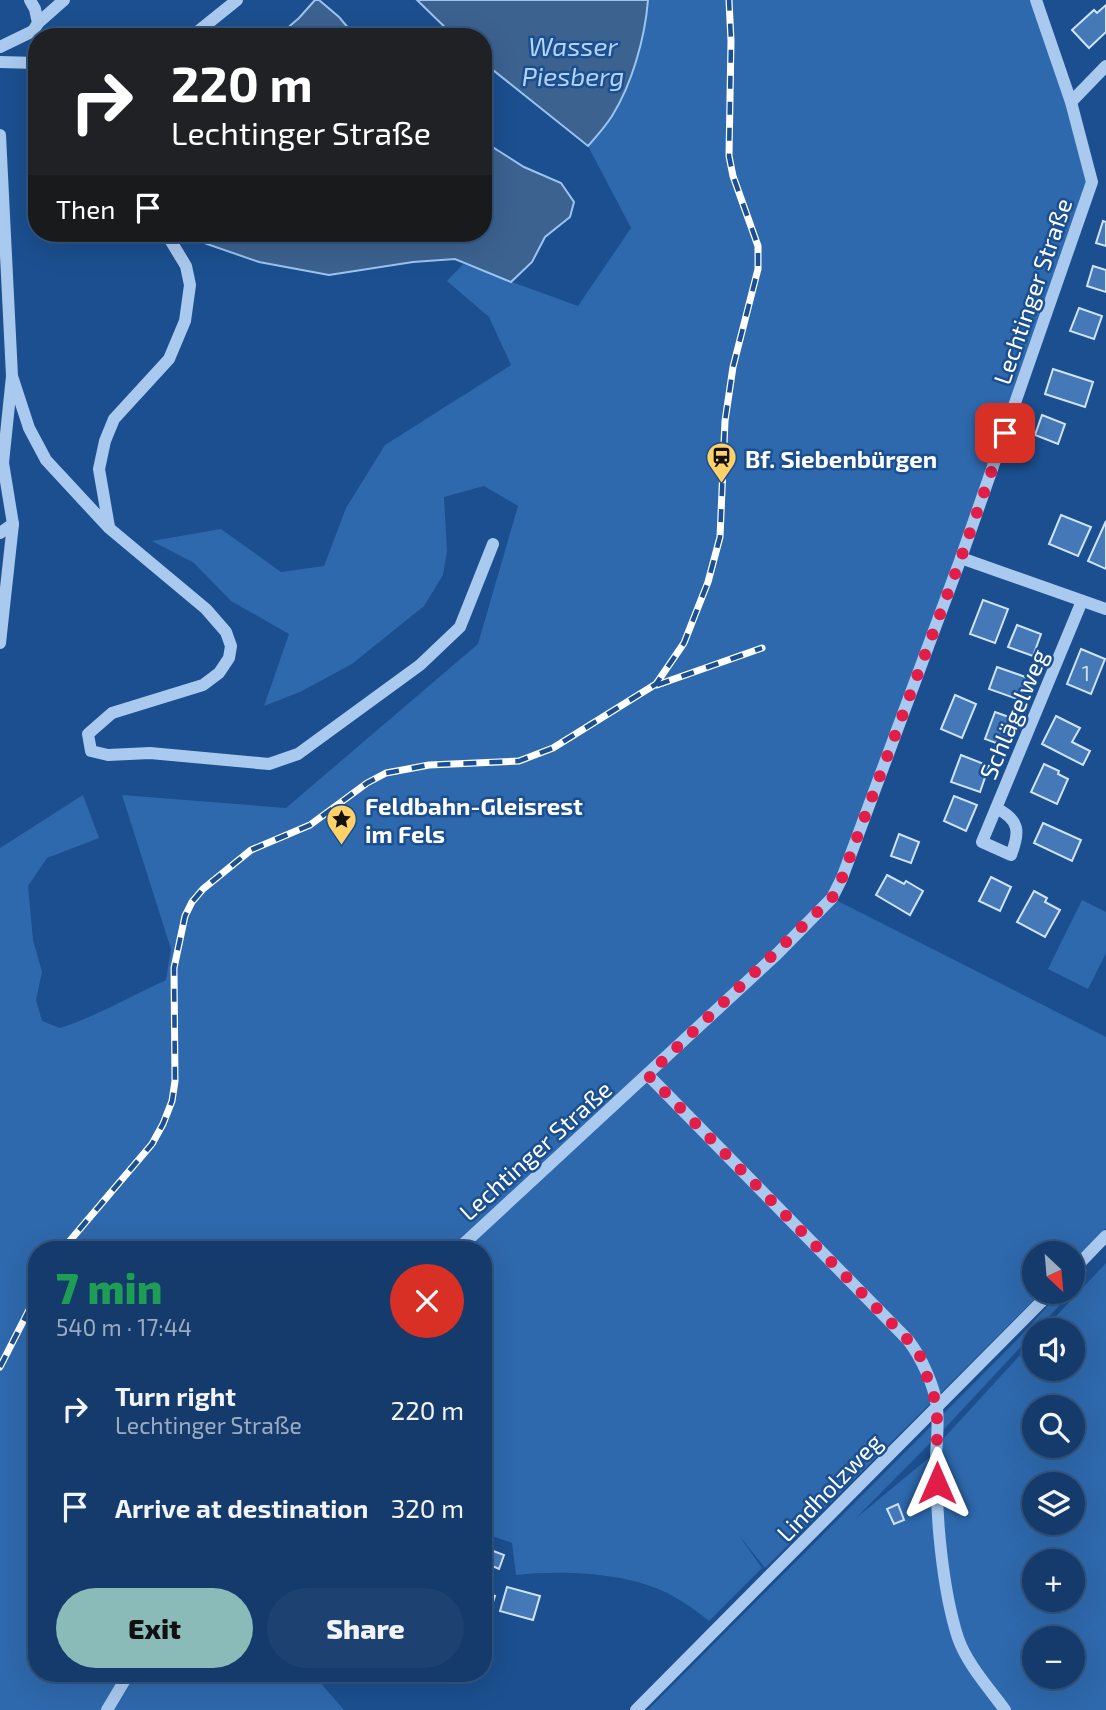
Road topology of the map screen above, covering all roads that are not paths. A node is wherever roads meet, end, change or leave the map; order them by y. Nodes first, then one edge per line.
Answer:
1 (30, 0) edge
2 (64, 0) edge
3 (237, 0) edge
4 (1035, 0) edge
5 (38, 23) junction
6 (35, 28) edge
7 (202, 28) edge
8 (28, 33) edge
9 (0, 47) edge
10 (0, 62) edge
11 (28, 63) edge
12 (1106, 66) edge
13 (1070, 102) junction
14 (0, 135) edge
15 (1092, 182) junction
16 (1106, 186) edge
17 (171, 242) edge
18 (12, 376) junction
19 (2, 461) edge
20 (13, 524) junction
21 (109, 528) junction
22 (0, 533) edge
23 (493, 544) dead end
24 (961, 558) junction
25 (1083, 601) junction
26 (1106, 609) edge
27 (0, 643) edge
28 (996, 808) junction
29 (648, 1075) junction
30 (1106, 1236) edge
31 (467, 1241) edge
32 (1085, 1258) edge
33 (1039, 1304) edge
34 (937, 1406) junction
35 (124, 1682) edge
36 (107, 1710) edge
37 (636, 1710) edge
38 (1005, 1710) edge

1 - 5 street
2 - 5 street
3 - 7 street
4 - 13 street, Lechtinger Straße
5 - 6 street
8 - 9 street
10 - 11 street
12 - 13 street
13 - 15 street, Lechtinger Straße
14 - 18 street
15 - 16 street
15 - 24 street, Lechtinger Straße
17 - 21 street
18 - 19 street
18 - 21 street
19 - 20 street
20 - 22 street
20 - 27 street
21 - 23 street
24 - 25 street
24 - 29 street, Lechtinger Straße
25 - 26 street
25 - 28 street, Schlägelweg
28 - 28 street, Schlägelweg
29 - 31 street, Lechtinger Straße
29 - 34 street
30 - 32 street
33 - 34 street, Lindholzweg
34 - 37 street, Lindholzweg
34 - 38 street
35 - 36 street

